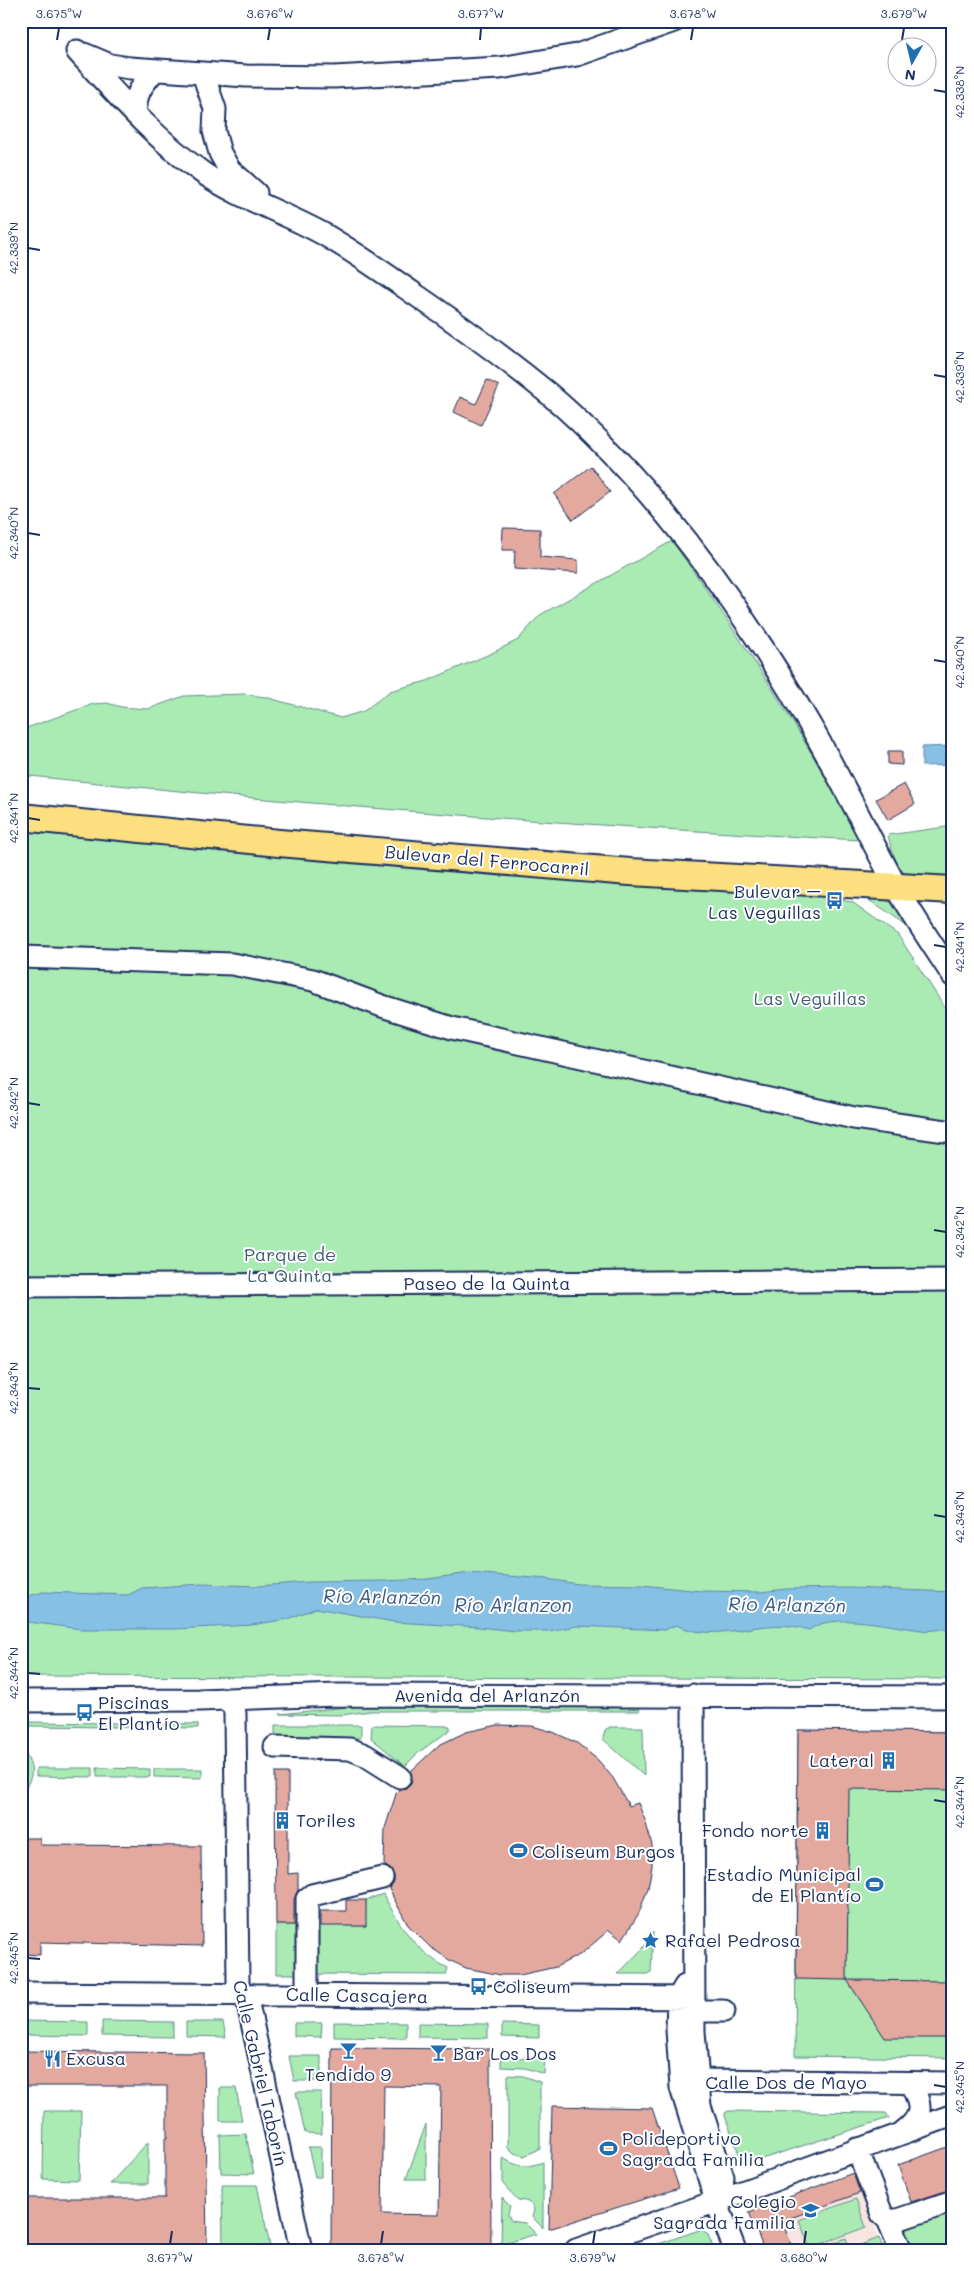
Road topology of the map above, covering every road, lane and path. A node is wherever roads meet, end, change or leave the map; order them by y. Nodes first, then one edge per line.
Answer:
1 (674, 21) edge
2 (154, 71) junction
3 (203, 74) junction
4 (246, 76) junction
5 (214, 109) junction
6 (136, 114) junction
7 (277, 210) junction
8 (21, 818) edge
9 (898, 888) junction
10 (953, 890) edge
11 (21, 957) edge
12 (953, 976) edge
13 (953, 1132) edge
14 (953, 1280) edge
15 (21, 1286) edge
16 (693, 1695) junction
17 (953, 1697) edge
18 (21, 1701) edge
19 (231, 1706) junction
20 (276, 1747) dead end
21 (400, 1777) dead end
22 (382, 1878) dead end
23 (21, 1993) edge
24 (244, 1994) junction
25 (306, 1994) junction
26 (688, 2002) junction
27 (724, 2011) dead end
28 (698, 2080) junction
29 (953, 2083) edge
30 (911, 2084) junction
31 (688, 2114) junction
32 (953, 2115) edge
33 (903, 2133) junction
34 (857, 2149) junction
35 (953, 2201) edge
36 (716, 2202) junction
37 (888, 2220) junction
38 (301, 2250) edge
39 (576, 2250) edge
40 (735, 2250) edge
41 (901, 2250) edge

1 - 4 street
2 - 3 street
2 - 6 street
2 - 6 street
3 - 4 street
3 - 5 street
4 - 5 street
5 - 7 street
6 - 7 street
7 - 9 street
8 - 9 main road, Bulevar del Ferrocarril
9 - 10 main road, Bulevar del Ferrocarril
9 - 12 street
11 - 13 street
14 - 15 street, Paseo de la Quinta
16 - 17 street, Avenida del Arlanzón
16 - 19 street, Avenida del Arlanzón
16 - 26 street
18 - 19 street
19 - 24 street, Calle Gabriel Taborín
20 - 21 street
22 - 25 street
23 - 24 street, Calle Cascajera
24 - 25 street, Calle Cascajera
24 - 38 street, Calle Gabriel Taborín
25 - 26 street, Calle Cascajera
26 - 27 street, Calle Cascajera
26 - 28 street
26 - 31 street
28 - 30 street, Calle Dos de Mayo
28 - 31 street, Calle Dos de Mayo
28 - 36 street
29 - 30 street, Calle Dos de Mayo
30 - 33 street
31 - 36 street
32 - 33 street
33 - 34 street
34 - 36 street
34 - 37 street
35 - 37 street
36 - 39 street
36 - 40 street
37 - 41 street

